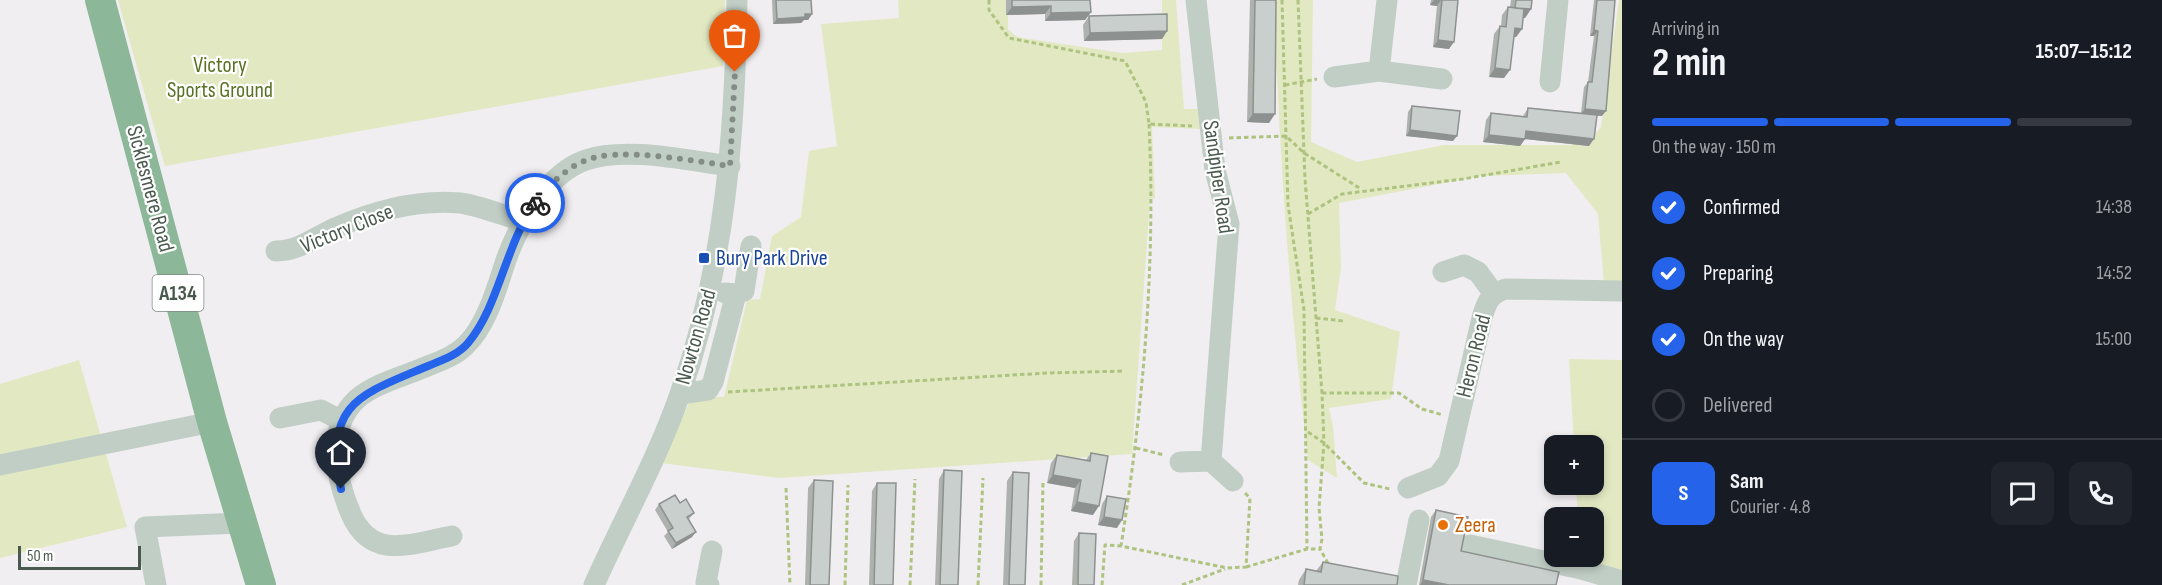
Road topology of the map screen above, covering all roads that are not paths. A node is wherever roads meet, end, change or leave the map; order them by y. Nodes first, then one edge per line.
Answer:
1 (100, 0) edge
2 (737, 0) edge
3 (1196, 0) edge
4 (1387, 0) edge
5 (1558, 0) edge
6 (1379, 71) junction
7 (1334, 77) road end
8 (1442, 79) dead end
9 (1550, 82) dead end
10 (730, 166) junction
11 (522, 221) junction
12 (751, 246) dead end
13 (276, 251) dead end
14 (1443, 272) dead end
15 (710, 290) junction
16 (1622, 291) edge
17 (736, 294) junction
18 (1494, 294) junction
19 (680, 394) junction
20 (279, 418) dead end
21 (342, 421) junction
22 (212, 422) junction
23 (1180, 462) road end
24 (1211, 462) junction
25 (0, 465) edge
26 (1233, 481) road end
27 (1402, 491) road end
28 (1419, 520) dead end
29 (240, 523) junction
30 (438, 533) dead end
31 (1470, 545) dead end
32 (712, 552) dead end
33 (1622, 581) edge
34 (156, 585) edge
35 (261, 585) edge
36 (594, 585) edge
37 (709, 585) edge
38 (1406, 585) edge

1 - 22 highway, Sicklesmere Road / A134
2 - 10 street, Nowton Road
3 - 24 street, Sandpiper Road
4 - 6 street
5 - 9 street
6 - 7 street
6 - 8 street
10 - 11 street
10 - 15 street, Nowton Road
11 - 13 street, Victory Close
11 - 21 street
12 - 17 street
14 - 18 street
15 - 17 street
15 - 19 street, Nowton Road
16 - 18 street, Heron Road
17 - 19 street
18 - 27 street, Heron Road
19 - 36 street, Nowton Road
20 - 21 street
21 - 30 street
22 - 25 street
22 - 29 highway, Sicklesmere Road / A134
23 - 24 street
24 - 26 street
28 - 38 street
29 - 34 street
29 - 35 highway, Sicklesmere Road / A134
31 - 33 street
32 - 37 street

